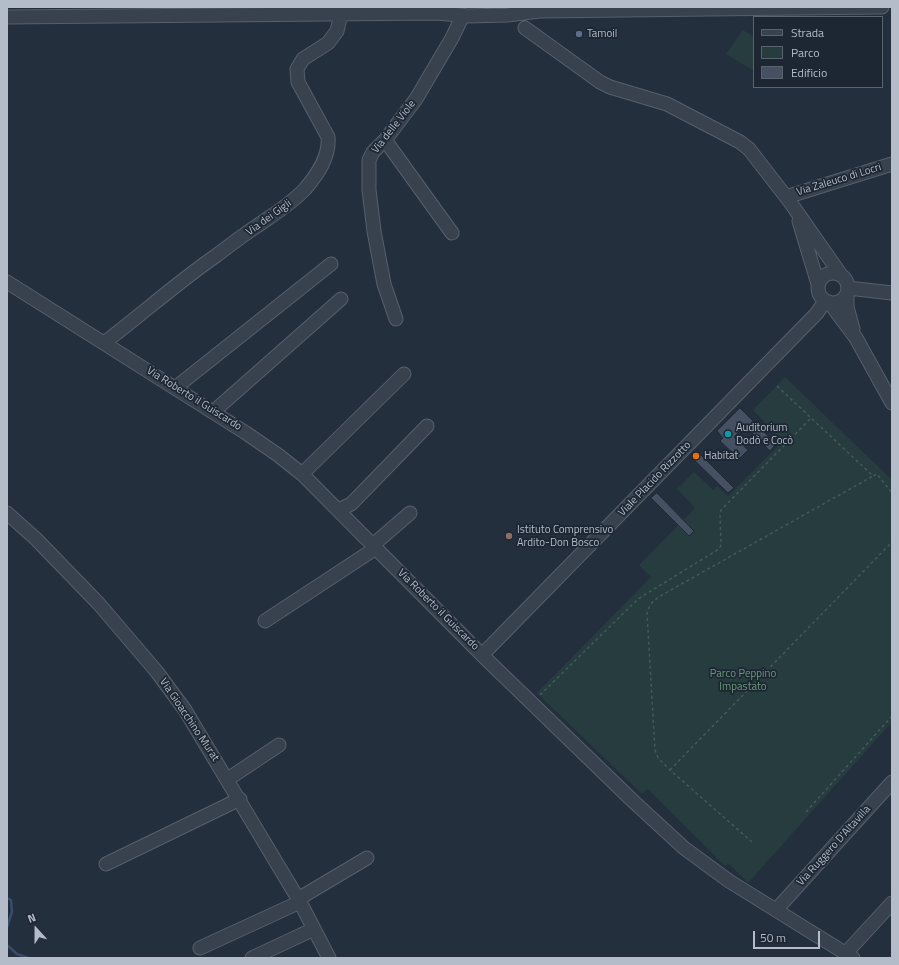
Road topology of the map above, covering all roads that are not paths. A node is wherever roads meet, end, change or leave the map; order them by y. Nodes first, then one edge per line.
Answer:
1 (45, 7) edge
2 (484, 7) edge
3 (882, 7) edge
4 (7, 8) edge
5 (514, 12) edge
6 (460, 13) edge
7 (341, 14) junction
8 (7, 17) edge
9 (385, 140) junction
10 (892, 164) edge
11 (788, 199) junction
12 (452, 233) dead end
13 (331, 264) dead end
14 (841, 275) junction
15 (7, 282) edge
16 (818, 284) junction
17 (847, 291) junction
18 (892, 293) edge
19 (341, 299) dead end
20 (827, 301) junction
21 (396, 319) dead end
22 (856, 338) junction
23 (104, 343) junction
24 (404, 374) dead end
25 (175, 388) junction
26 (892, 403) edge
27 (213, 412) junction
28 (427, 426) dead end
29 (302, 474) junction
30 (339, 510) junction
31 (7, 513) edge
32 (410, 513) dead end
33 (374, 547) junction
34 (265, 621) dead end
35 (482, 654) junction
36 (279, 746) dead end
37 (228, 779) junction
38 (892, 782) edge
39 (240, 799) junction
40 (367, 858) dead end
41 (106, 864) dead end
42 (299, 901) junction
43 (892, 904) edge
44 (776, 910) junction
45 (314, 929) junction
46 (200, 948) dead end
47 (850, 956) edge
48 (252, 958) edge
49 (329, 958) edge

1 - 4 street
2 - 6 street
3 - 5 street
5 - 6 street
5 - 11 street
6 - 7 street
6 - 9 street, Via delle Viole
7 - 8 street
7 - 23 street, Via dei Gigli
9 - 12 street
9 - 21 street, Via delle Viole
10 - 11 street, Via Zaleuco di Locri
11 - 14 street
11 - 16 street
13 - 25 street
14 - 16 street
14 - 17 street
15 - 23 street, Via Roberto il Guiscardo
16 - 20 street
17 - 18 street
17 - 20 street
17 - 22 street
19 - 27 street
20 - 22 street
20 - 35 street, Viale Placido Rizzotto
22 - 26 street
23 - 25 street, Via Roberto il Guiscardo
24 - 29 street
25 - 27 street, Via Roberto il Guiscardo
27 - 29 street, Via Roberto il Guiscardo
28 - 30 street
29 - 30 street, Via Roberto il Guiscardo
30 - 33 street, Via Roberto il Guiscardo
31 - 37 street, Via Gioacchino Murat
32 - 33 street
33 - 34 street
33 - 35 street, Via Roberto il Guiscardo
35 - 44 street, Via Roberto il Guiscardo
36 - 37 street
37 - 39 street, Via Gioacchino Murat
38 - 44 street, Via Ruggero D'Altavilla
39 - 41 street
39 - 42 street, Via Gioacchino Murat
40 - 42 street
42 - 45 street, Via Gioacchino Murat
42 - 46 street
43 - 47 street
44 - 47 street, Via Roberto il Guiscardo
45 - 48 street
45 - 49 street, Via Gioacchino Murat

